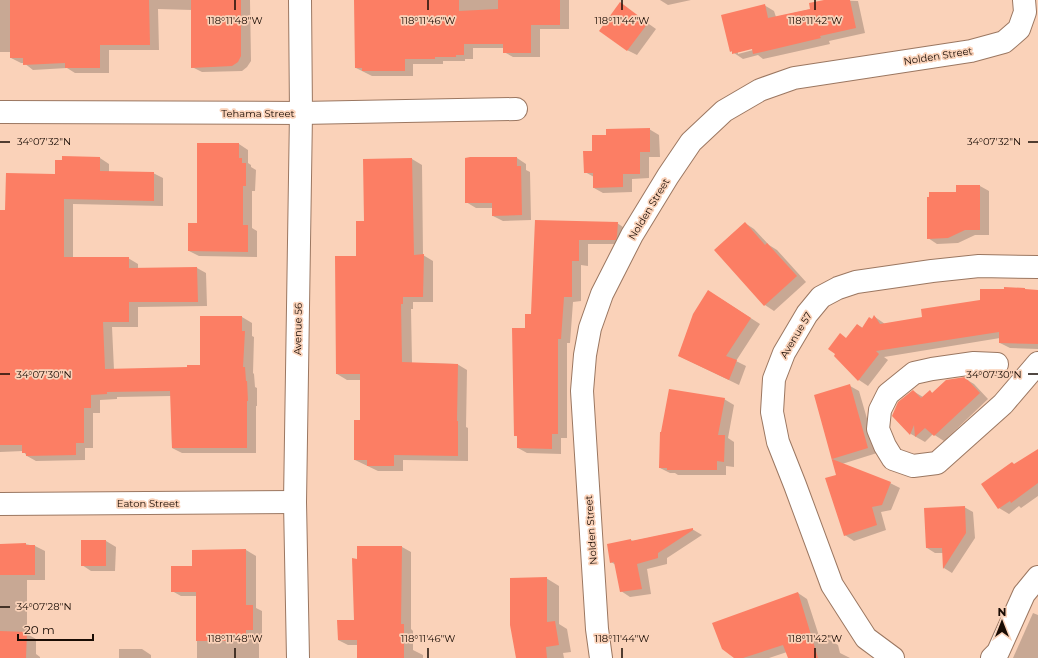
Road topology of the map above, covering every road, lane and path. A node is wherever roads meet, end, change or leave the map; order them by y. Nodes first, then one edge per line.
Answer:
1 (300, 0) edge
2 (1024, 0) edge
3 (516, 110) dead end
4 (0, 112) edge
5 (301, 113) junction
6 (1038, 267) edge
7 (1038, 363) edge
8 (997, 364) dead end
9 (295, 502) junction
10 (0, 504) edge
11 (1038, 577) edge
12 (298, 658) edge
13 (601, 658) edge
14 (893, 658) edge
15 (992, 658) edge

1 - 5 street, Avenue 56
2 - 13 street, Nolden Street
3 - 5 street, Tehama Street
4 - 5 street, Tehama Street
5 - 9 street, Avenue 56
6 - 14 street, Avenue 57
7 - 8 street
9 - 10 street, Eaton Street
9 - 12 street, Avenue 56
11 - 15 street

